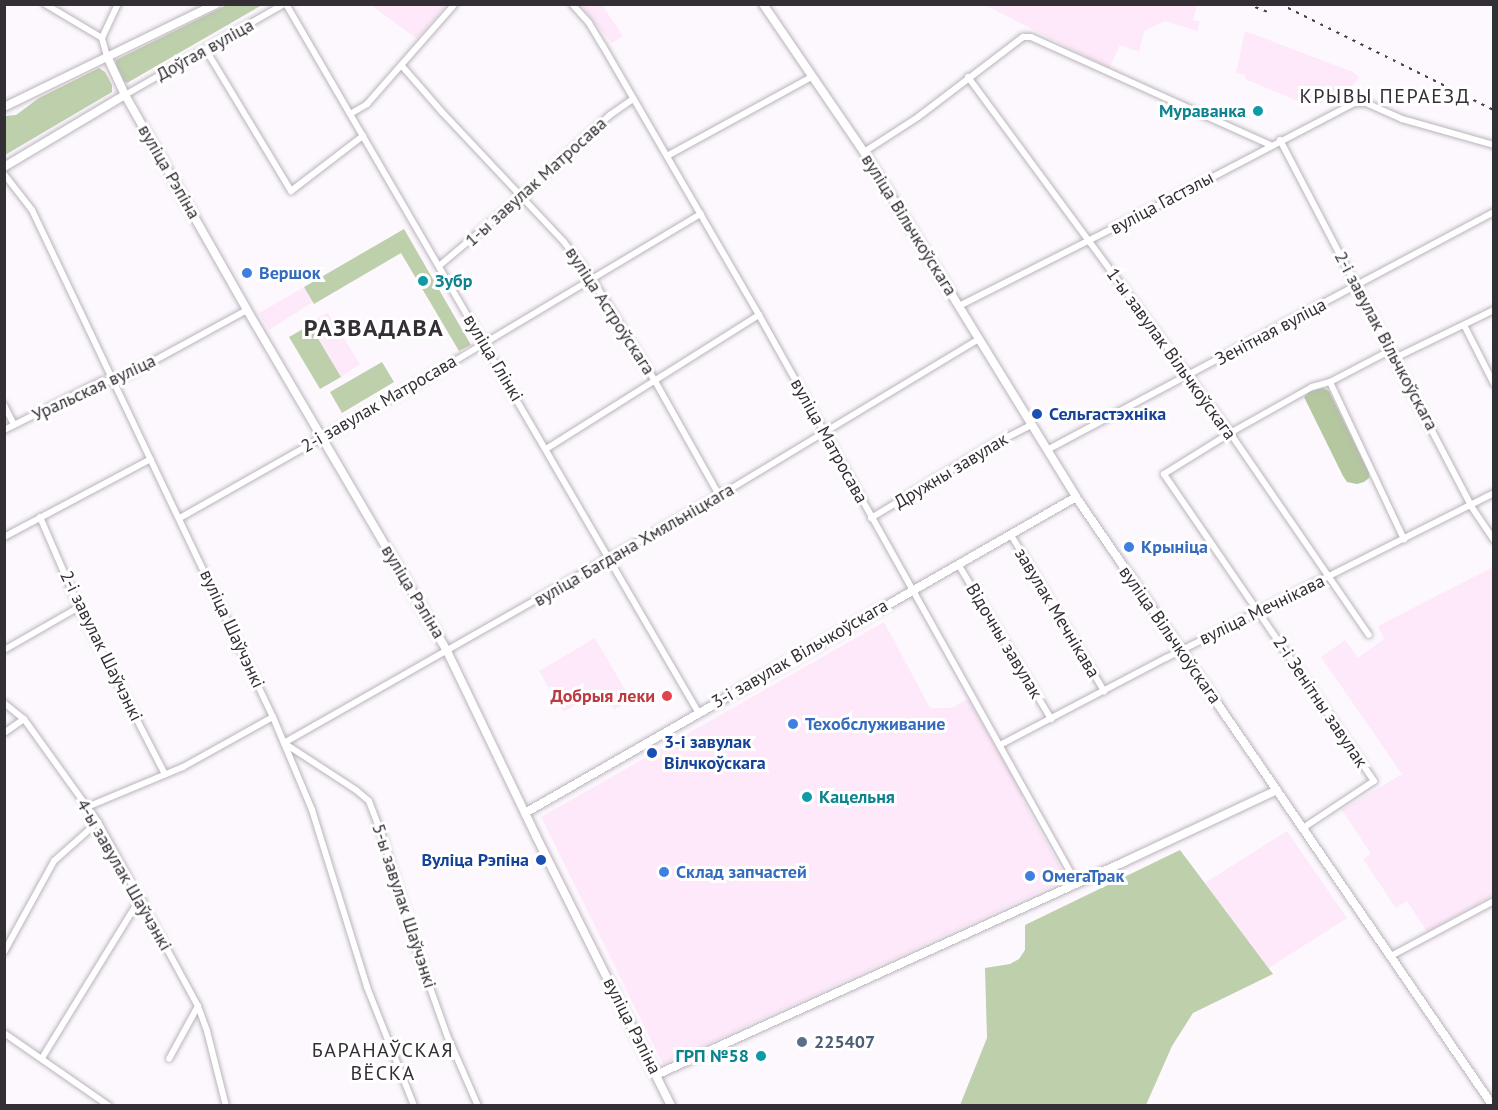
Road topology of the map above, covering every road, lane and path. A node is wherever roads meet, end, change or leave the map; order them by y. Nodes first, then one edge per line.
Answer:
1 (45, 4) edge
2 (118, 4) edge
3 (216, 4) edge
4 (285, 4) edge
5 (455, 4) edge
6 (572, 4) edge
7 (763, 4) edge
8 (102, 38) junction
9 (206, 50) junction
10 (107, 56) junction
11 (402, 66) junction
12 (814, 75) junction
13 (968, 77) junction
14 (125, 95) junction
15 (633, 99) junction
16 (4, 107) edge
17 (350, 114) junction
18 (363, 136) junction
19 (1280, 140) junction
20 (1270, 145) junction
21 (1494, 145) edge
22 (864, 152) junction
23 (667, 156) junction
24 (4, 167) edge
25 (4, 174) edge
26 (521, 197) junction
27 (1494, 212) edge
28 (701, 214) junction
29 (1089, 241) junction
30 (439, 266) junction
31 (592, 279) junction
32 (1357, 286) junction
33 (959, 306) junction
34 (247, 310) junction
35 (1494, 310) edge
36 (759, 315) junction
37 (1464, 326) junction
38 (979, 339) junction
39 (484, 343) junction
40 (1391, 350) junction
41 (1395, 358) junction
42 (1188, 376) junction
43 (656, 381) junction
44 (115, 382) junction
45 (1330, 382) junction
46 (1494, 384) edge
47 (4, 405) edge
48 (14, 425) junction
49 (1031, 425) junction
50 (4, 430) edge
51 (1230, 433) junction
52 (825, 434) junction
53 (322, 438) junction
54 (546, 449) junction
55 (1047, 450) junction
56 (151, 459) junction
57 (1494, 494) edge
58 (719, 495) junction
59 (1076, 497) junction
60 (1471, 506) junction
61 (40, 517) junction
62 (180, 518) junction
63 (872, 518) junction
64 (1011, 535) junction
65 (4, 537) edge
66 (1404, 539) junction
67 (1494, 540) edge
68 (608, 557) junction
69 (958, 564) junction
70 (1330, 576) junction
71 (912, 590) junction
72 (79, 607) junction
73 (1258, 611) junction
74 (1369, 635) dead end
75 (4, 650) edge
76 (1181, 650) junction
77 (447, 651) junction
78 (1104, 691) junction
79 (4, 703) edge
80 (698, 712) junction
81 (273, 717) junction
82 (24, 719) junction
83 (1051, 719) junction
84 (4, 733) edge
85 (284, 743) junction
86 (1000, 745) junction
87 (165, 774) junction
88 (1277, 790) junction
89 (87, 807) junction
90 (525, 813) junction
91 (98, 822) junction
92 (1303, 828) junction
93 (1077, 884) junction
94 (143, 900) junction
95 (1494, 901) edge
96 (4, 952) edge
97 (1391, 956) junction
98 (198, 1006) junction
99 (4, 1033) edge
100 (42, 1058) junction
101 (169, 1059) dead end
102 (656, 1074) junction
103 (109, 1106) edge
104 (226, 1106) edge
105 (414, 1106) edge
106 (478, 1106) edge
107 (671, 1106) edge
108 (1493, 1106) edge

1 - 8 street
2 - 8 street
3 - 10 street, Доўгая вуліца
4 - 9 street, Доўгая вуліца
4 - 17 street, вуліца Глінкі
5 - 11 street
6 - 15 street, вуліца Матросава
7 - 12 street, вуліца Вільчкоўскага
8 - 10 street
9 - 14 street, Доўгая вуліца
9 - 18 street
10 - 14 street
10 - 16 street, Доўгая вуліца
11 - 17 street
11 - 26 street, вуліца Астроўскага
12 - 22 street, вуліца Вільчкоўскага
12 - 23 street
13 - 20 street
13 - 22 street
13 - 29 street, 1-ы завулак Вільчкоўскага
14 - 24 street, Доўгая вуліца
14 - 34 street, вуліца Рэпіна
15 - 23 street, вуліца Матросава
15 - 26 street, 1-ы завулак Матросава
17 - 18 street, вуліца Глінкі
18 - 30 street, вуліца Глінкі
19 - 20 street, вуліца Гастэлы
19 - 21 street, вуліца Гастэлы
19 - 32 street, 2-і завулак Вільчкоўскага
20 - 29 street, вуліца Гастэлы
22 - 33 street, вуліца Вільчкоўскага
23 - 28 street, вуліца Матросава
25 - 44 street, вуліца Шаўчэнкі
26 - 30 street, 1-ы завулак Матросава
26 - 31 street, вуліца Астроўскага
27 - 32 street, Зенітная вуліца
28 - 31 street, 2-і завулак Матросава
28 - 36 street, вуліца Матросава
29 - 33 street, вуліца Гастэлы
29 - 42 street, 1-ы завулак Вільчкоўскага
30 - 39 street, вуліца Глінкі
31 - 39 street, 2-і завулак Матросава
31 - 43 street, вуліца Астроўскага
32 - 40 street, 2-і завулак Вільчкоўскага
32 - 42 street, Зенітная вуліца
33 - 38 street, вуліца Вільчкоўскага
34 - 44 street, Уральская вуліца
34 - 53 street, вуліца Рэпіна
35 - 37 street
36 - 43 street
36 - 52 street, вуліца Матросава
37 - 41 street
37 - 46 street
38 - 49 street, вуліца Вільчкоўскага
38 - 52 street, вуліца Багдана Хмяльніцкага
39 - 53 street, 2-і завулак Матросава
39 - 54 street, вуліца Глінкі
40 - 41 street, 2-і завулак Вільчкоўскага
40 - 45 street
41 - 60 street, 2-і завулак Вільчкоўскага
42 - 51 street, 1-ы завулак Вільчкоўскага
42 - 55 street, Зенітная вуліца
43 - 54 street
43 - 58 street, вуліца Астроўскага
44 - 48 street, Уральская вуліца
44 - 56 street, вуліца Шаўчэнкі
45 - 51 street
45 - 66 street
47 - 48 street
48 - 50 street, Уральская вуліца
49 - 55 street, вуліца Вільчкоўскага
49 - 63 street, Дружны завулак
51 - 70 street, 1-ы завулак Вільчкоўскага
51 - 73 street, 2-і Зенітны завулак
52 - 58 street, вуліца Багдана Хмяльніцкага
52 - 63 street, вуліца Матросава
53 - 62 street, 2-і завулак Матросава
53 - 77 street, вуліца Рэпіна
54 - 68 street, вуліца Глінкі
55 - 59 street, вуліца Вільчкоўскага
56 - 61 street
56 - 62 street, вуліца Шаўчэнкі
57 - 60 street, вуліца Мечнікава
58 - 68 street, вуліца Багдана Хмяльніцкага
59 - 64 street, 3-і завулак Вільчкоўскага
59 - 76 street, вуліца Вільчкоўскага
60 - 66 street, вуліца Мечнікава
60 - 67 street, 2-і завулак Вільчкоўскага
61 - 65 street
61 - 72 street, 2-і завулак Шаўчэнкі
62 - 81 street, вуліца Шаўчэнкі
63 - 71 street, вуліца Матросава
64 - 69 street, 3-і завулак Вільчкоўскага
64 - 78 street, завулак Мечнікава
66 - 70 street, вуліца Мечнікава
68 - 77 street, вуліца Багдана Хмяльніцкага
68 - 80 street, вуліца Глінкі
69 - 71 street, 3-і завулак Вільчкоўскага
69 - 83 street, Відочны завулак
70 - 73 street, вуліца Мечнікава
70 - 74 street, 1-ы завулак Вільчкоўскага
71 - 80 street, 3-і завулак Вільчкоўскага
71 - 86 street, вуліца Матросава
72 - 75 street
72 - 87 street, 2-і завулак Шаўчэнкі
73 - 76 street, вуліца Мечнікава
73 - 92 street, 2-і Зенітны завулак
76 - 78 street, вуліца Мечнікава
76 - 88 street, вуліца Вільчкоўскага
77 - 85 street, вуліца Багдана Хмяльніцкага
77 - 90 street, вуліца Рэпіна
78 - 83 street, вуліца Мечнікава
79 - 82 street, 4-ы завулак Шаўчэнкі
80 - 90 street, 3-і завулак Вільчкоўскага
81 - 85 street, вуліца Шаўчэнкі
81 - 87 street
82 - 84 street
82 - 89 street, 4-ы завулак Шаўчэнкі
83 - 86 street, вуліца Мечнікава
85 - 105 street, вуліца Шаўчэнкі
85 - 106 street, 5-ы завулак Шаўчэнкі
86 - 93 street, вуліца Матросава
87 - 89 street
88 - 92 street, вуліца Вільчкоўскага
88 - 93 street
89 - 91 street, 4-ы завулак Шаўчэнкі
90 - 102 street, вуліца Рэпіна
91 - 94 street, 4-ы завулак Шаўчэнкі
91 - 96 street
92 - 97 street, вуліца Вільчкоўскага
93 - 102 street
94 - 98 street, 4-ы завулак Шаўчэнкі
94 - 100 street
95 - 97 street
97 - 108 street, вуліца Вільчкоўскага
98 - 101 street
98 - 104 street, 4-ы завулак Шаўчэнкі
99 - 100 street
100 - 103 street
102 - 107 street, вуліца Рэпіна

